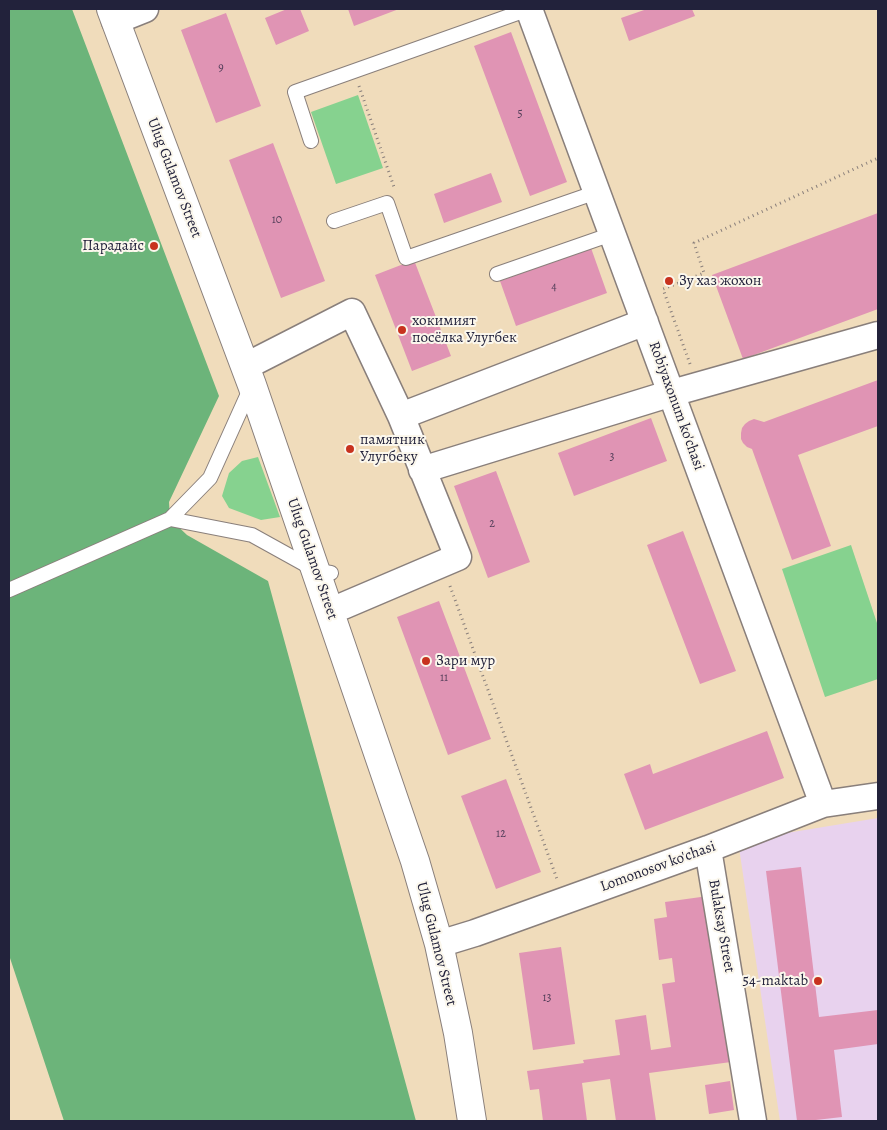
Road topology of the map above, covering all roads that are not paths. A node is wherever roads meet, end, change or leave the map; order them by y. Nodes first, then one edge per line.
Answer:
1 (529, 9) edge
2 (125, 13) edge
3 (311, 141) dead end
4 (597, 192) junction
5 (334, 221) dead end
6 (612, 234) junction
7 (497, 274) dead end
8 (645, 322) junction
9 (878, 335) edge
10 (254, 373) junction
11 (672, 393) junction
12 (401, 416) junction
13 (422, 470) junction
14 (170, 519) junction
15 (324, 572) junction
16 (9, 590) edge
17 (343, 606) junction
18 (878, 796) edge
19 (823, 804) junction
20 (708, 849) junction
21 (445, 942) junction
22 (472, 1121) edge
23 (485, 1121) edge
24 (753, 1121) edge

1 - 3 lane
1 - 4 street, Robiyaxonum ko'chasi
2 - 10 main road, Ulug Gulamov Street
4 - 5 lane
4 - 6 street, Robiyaxonum ko'chasi
6 - 7 lane
6 - 8 street, Robiyaxonum ko'chasi
8 - 11 street, Robiyaxonum ko'chasi
8 - 12 street
9 - 11 street
10 - 12 street
10 - 14 lane
10 - 15 main road, Ulug Gulamov Street
11 - 13 street
11 - 19 street, Robiyaxonum ko'chasi
12 - 13 street
13 - 17 street
14 - 15 lane
14 - 16 lane
15 - 17 main road, Ulug Gulamov Street
15 - 21 main road, Ulug Gulamov Street
17 - 21 main road, Ulug Gulamov Street
18 - 19 street, Lomonosov ko'chasi
19 - 20 street, Lomonosov ko'chasi
20 - 21 street, Lomonosov ko'chasi
20 - 24 street, Bulaksay Street
21 - 22 main road, Ulug Gulamov Street
21 - 23 main road, Ulug Gulamov Street

